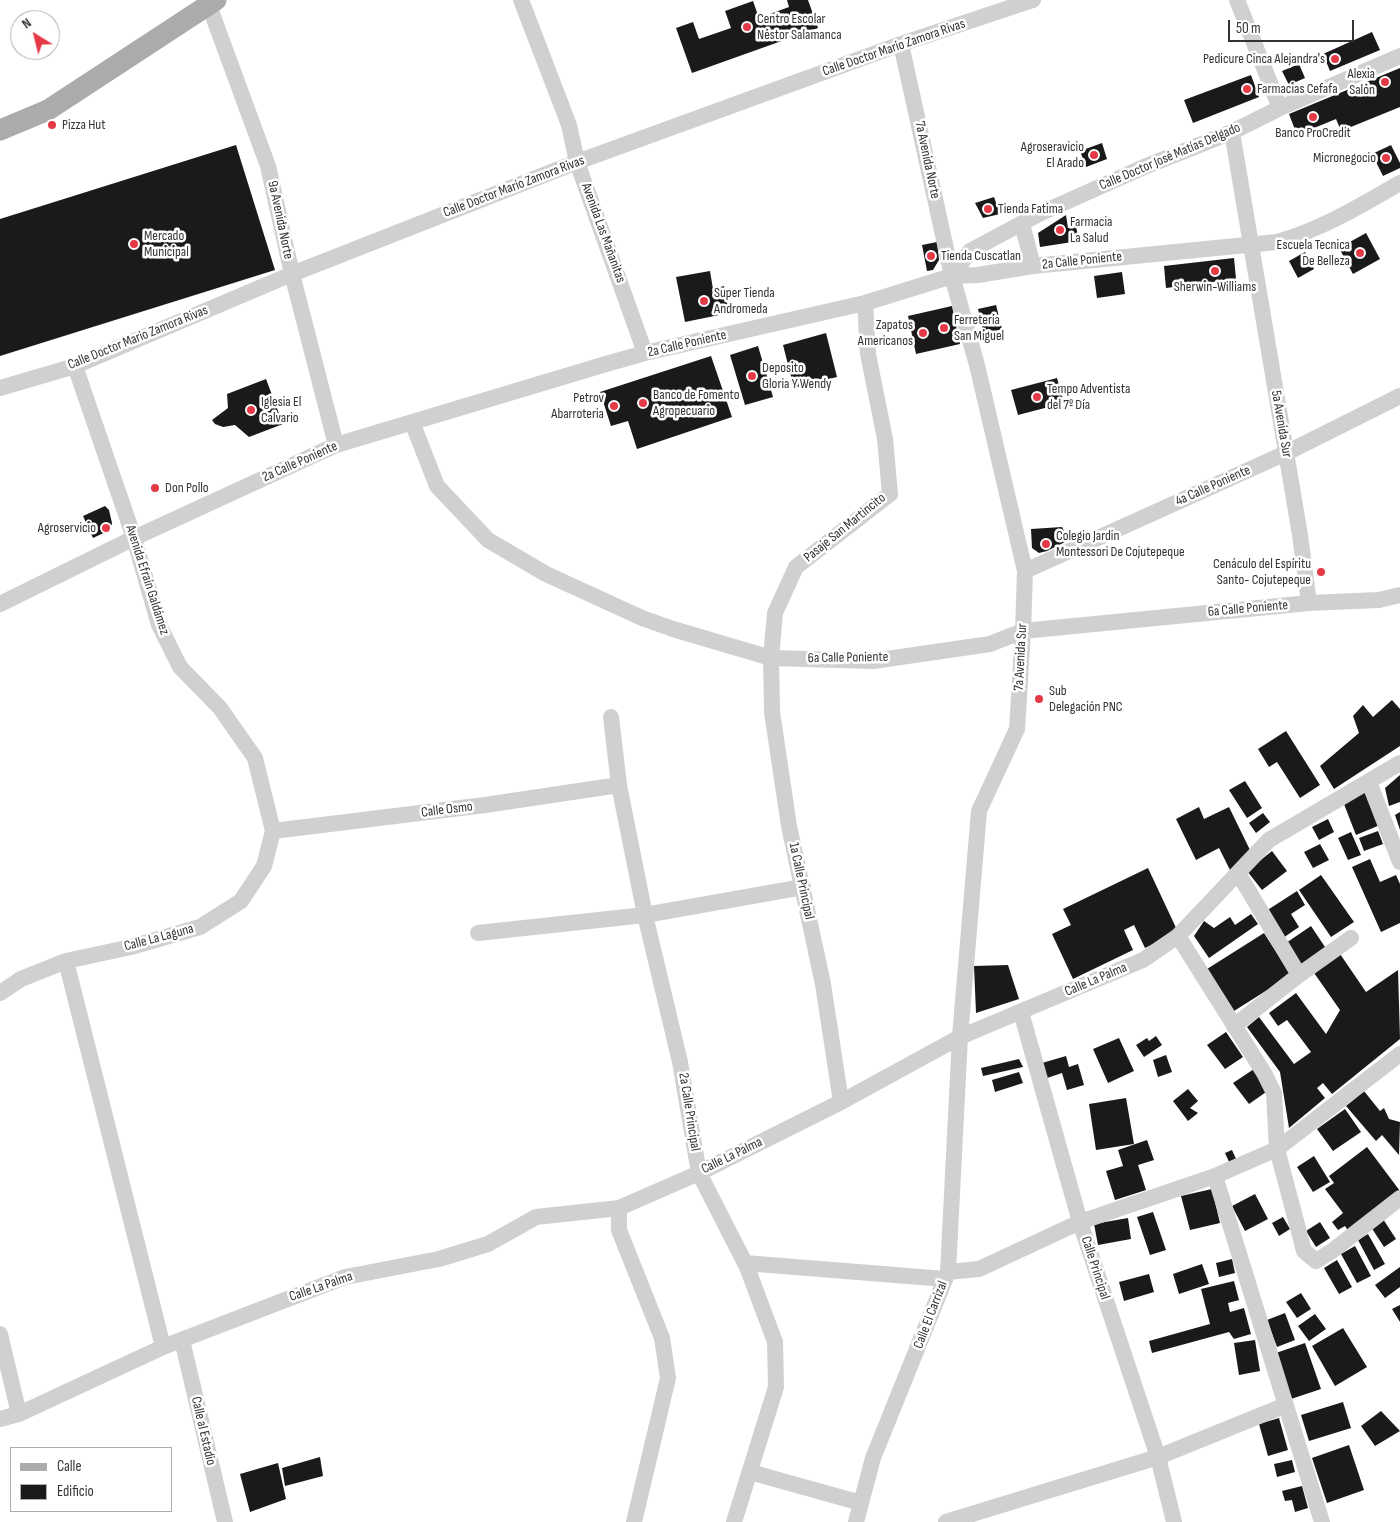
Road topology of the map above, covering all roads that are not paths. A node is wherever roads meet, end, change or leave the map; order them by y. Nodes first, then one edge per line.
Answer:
1 (521, 0) edge
2 (1033, 0) edge
3 (1237, 0) edge
4 (211, 1) edge
5 (901, 44) junction
6 (1400, 56) edge
7 (1280, 108) junction
8 (0, 130) edge
9 (1232, 132) junction
10 (577, 162) junction
11 (1400, 183) edge
12 (1022, 224) junction
13 (1251, 245) junction
14 (1033, 266) junction
15 (292, 274) junction
16 (952, 276) junction
17 (865, 303) junction
18 (645, 353) junction
19 (75, 366) junction
20 (0, 388) edge
21 (1400, 396) edge
22 (412, 422) junction
23 (336, 445) junction
24 (1286, 453) junction
25 (134, 538) junction
26 (1025, 571) junction
27 (1400, 595) edge
28 (1309, 603) junction
29 (0, 604) edge
30 (1023, 631) junction
31 (771, 658) junction
32 (611, 717) dead end
33 (1400, 762) edge
34 (1369, 782) junction
35 (619, 785) junction
36 (274, 831) junction
37 (1400, 862) edge
38 (1238, 873) junction
39 (803, 887) junction
40 (645, 915) junction
41 (478, 933) dead end
42 (1178, 936) junction
43 (1351, 938) dead end
44 (66, 961) junction
45 (1298, 975) junction
46 (0, 993) edge
47 (1021, 1012) junction
48 (1234, 1026) junction
49 (960, 1037) junction
50 (1400, 1054) edge
51 (841, 1102) junction
52 (1277, 1149) junction
53 (699, 1173) junction
54 (1215, 1176) junction
55 (1400, 1198) edge
56 (619, 1208) junction
57 (1080, 1222) junction
58 (745, 1263) junction
59 (947, 1276) junction
60 (0, 1334) edge
61 (182, 1340) junction
62 (163, 1347) junction
63 (1286, 1405) junction
64 (19, 1414) junction
65 (0, 1419) edge
66 (1158, 1457) junction
67 (750, 1472) junction
68 (861, 1503) junction
69 (225, 1522) edge
70 (634, 1522) edge
71 (734, 1522) edge
72 (856, 1522) edge
73 (946, 1522) edge
74 (1174, 1522) edge
75 (1322, 1522) edge

1 - 10 street, Avenida Las Mañanitas
2 - 5 street, Calle Doctor Mario Zamora Rivas
3 - 7 street
4 - 8 main road
4 - 15 street, 9a Avenida Norte
5 - 10 street, Calle Doctor Mario Zamora Rivas
5 - 16 street, 7a Avenida Norte
6 - 7 street, Calle Doctor José Matías Delgado
7 - 9 street, Calle Doctor José Matías Delgado
9 - 12 street, Calle Doctor José Matías Delgado
9 - 13 street, 5a Avenida Sur
10 - 15 street, Calle Doctor Mario Zamora Rivas
10 - 18 street, Avenida Las Mañanitas
11 - 13 street, 2a Calle Poniente
12 - 14 street
12 - 16 street, Calle Doctor José Matías Delgado
13 - 14 street, 2a Calle Poniente
13 - 24 street, 5a Avenida Sur
14 - 16 street, 2a Calle Poniente
15 - 19 street, Calle Doctor Mario Zamora Rivas
15 - 23 street, 9a Avenida Norte
16 - 17 street, 2a Calle Poniente
16 - 26 street, 7a Avenida Sur
17 - 18 street, 2a Calle Poniente
17 - 31 street, Pasaje San Martincito
18 - 22 street, 2a Calle Poniente
19 - 20 street, Calle Doctor Mario Zamora Rivas
19 - 25 street, Avenida Efraín Galdámez
21 - 24 street, 4a Calle Poniente
22 - 23 street, 2a Calle Poniente
22 - 31 street, 6a Calle Poniente
23 - 25 street, 2a Calle Poniente
24 - 26 street, 4a Calle Poniente
24 - 28 street, 5a Avenida Sur
25 - 29 street, 2a Calle Poniente
25 - 36 street, Avenida Efraín Galdámez
26 - 30 street, 7a Avenida Sur
27 - 28 street, 6a Calle Poniente
28 - 30 street, 6a Calle Poniente
30 - 31 street, 6a Calle Poniente
30 - 49 street, 7a Avenida Sur
31 - 39 street, 1a Calle Principal
32 - 35 street, 2a Calle Principal
33 - 34 street, Calle La Palma
34 - 37 street
34 - 38 street, Calle La Palma
35 - 36 street, Calle Osmo
35 - 40 street, 2a Calle Principal
36 - 44 street, Calle La Laguna
38 - 42 street, Calle La Palma
38 - 45 street
39 - 40 street
39 - 51 street, 1a Calle Principal
40 - 41 street
40 - 53 street, 2a Calle Principal
42 - 47 street, Calle La Palma
42 - 48 street
43 - 45 street
44 - 46 street, Calle La Laguna
44 - 62 street
45 - 48 street
47 - 49 street, Calle La Palma
47 - 57 street, Calle Principal
48 - 52 street
49 - 51 street, Calle La Palma
49 - 59 street, Calle El Carrizal
50 - 52 street
51 - 53 street, Calle La Palma
52 - 54 street
52 - 55 street
53 - 56 street, Calle La Palma
53 - 58 street, 2a Calle Principal
54 - 57 street
54 - 63 street
56 - 61 street, Calle La Palma
56 - 70 street
57 - 59 street
57 - 66 street, Calle Principal
58 - 59 street
58 - 67 street, 2a Calle Principal
59 - 68 street, Calle El Carrizal
60 - 64 street
61 - 62 street, Calle La Palma
61 - 69 street, Calle al Estadio
62 - 64 street, Calle La Palma
63 - 66 street
63 - 75 street
64 - 65 street, Calle La Palma
66 - 73 street
66 - 74 street, Calle Principal
67 - 68 street
67 - 71 street, 2a Calle Principal
68 - 72 street, Calle El Carrizal

